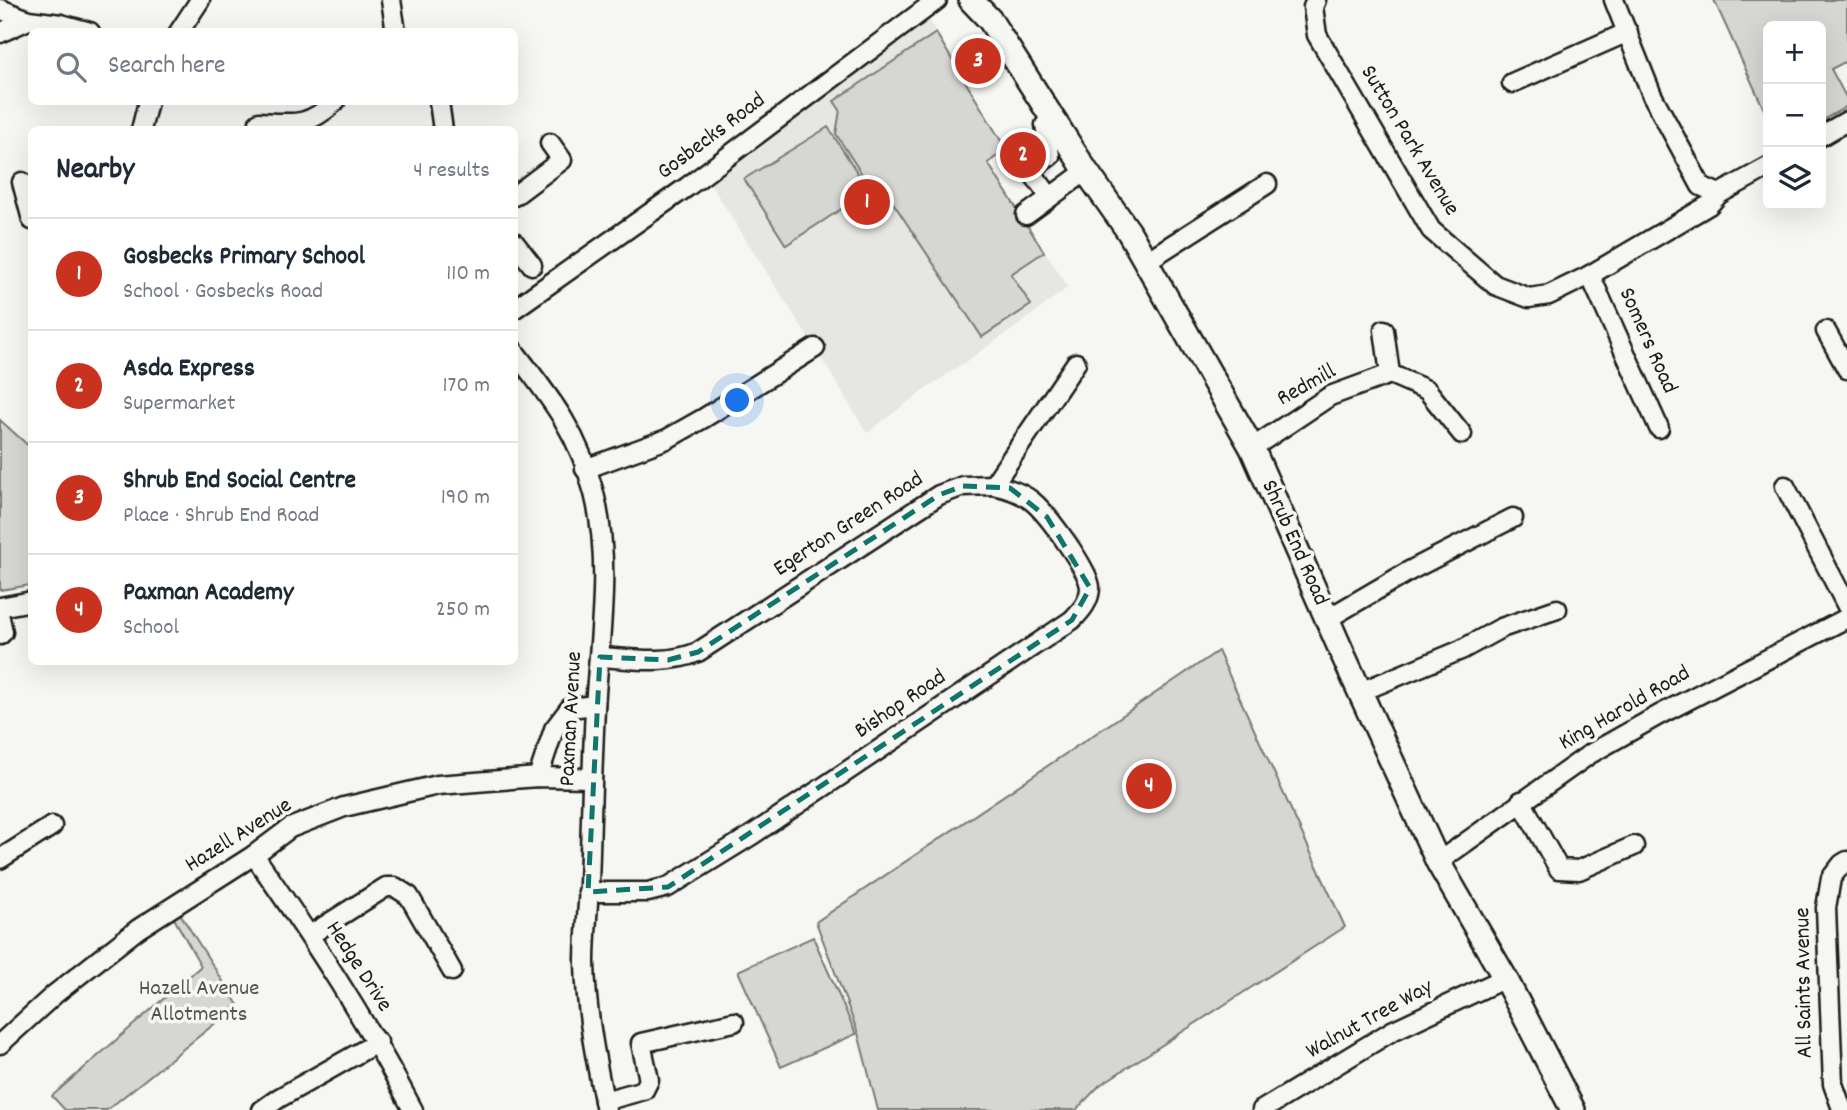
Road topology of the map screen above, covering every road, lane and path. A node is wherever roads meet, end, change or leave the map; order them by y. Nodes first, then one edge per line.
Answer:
1 (200, 0) edge
2 (391, 0) edge
3 (937, 0) edge
4 (971, 0) edge
5 (1315, 0) edge
6 (1614, 0) edge
7 (0, 9) edge
8 (28, 20) junction
9 (77, 28) edge
10 (182, 28) edge
11 (395, 28) edge
12 (1629, 32) junction
13 (0, 33) edge
14 (1512, 83) dead end
15 (147, 105) edge
16 (332, 105) edge
17 (439, 105) edge
18 (1053, 118) junction
19 (1847, 121) edge
20 (260, 122) dead end
21 (142, 126) edge
22 (282, 126) edge
23 (442, 126) edge
24 (1826, 133) edge
25 (550, 144) dead end
26 (562, 160) junction
27 (1763, 170) edge
28 (1086, 171) junction
29 (573, 176) dead end
30 (22, 182) dead end
31 (1267, 184) dead end
32 (518, 193) edge
33 (1719, 194) junction
34 (1050, 197) junction
35 (28, 204) edge
36 (1026, 215) dead end
37 (518, 247) edge
38 (1145, 262) junction
39 (532, 265) dead end
40 (1590, 275) junction
41 (518, 306) edge
42 (1384, 330) dead end
43 (1826, 331) dead end
44 (815, 348) dead end
45 (518, 356) edge
46 (1076, 363) dead end
47 (1847, 369) edge
48 (1390, 374) junction
49 (1659, 428) dead end
50 (1461, 434) dead end
51 (1252, 448) junction
52 (585, 469) junction
53 (993, 485) junction
54 (1785, 486) dead end
55 (1513, 518) dead end
56 (28, 602) edge
57 (1847, 606) edge
58 (0, 607) edge
59 (1557, 609) dead end
60 (0, 618) edge
61 (1847, 618) edge
62 (1327, 619) junction
63 (0, 635) edge
64 (600, 657) junction
65 (1360, 692) junction
66 (595, 705) junction
67 (538, 777) junction
68 (592, 778) junction
69 (1521, 801) junction
70 (52, 826) dead end
71 (1634, 846) dead end
72 (254, 855) junction
73 (0, 859) edge
74 (1847, 861) edge
75 (1438, 862) junction
76 (589, 892) junction
77 (310, 935) junction
78 (453, 971) dead end
79 (1505, 978) junction
80 (734, 1022) dead end
81 (377, 1042) junction
82 (0, 1044) edge
83 (605, 1105) edge
84 (1843, 1108) edge
85 (262, 1110) edge
86 (413, 1110) edge
87 (1262, 1110) edge
88 (1573, 1110) edge

1 - 10 street
2 - 11 street
3 - 41 street, Gosbecks Road
4 - 18 main road, Shrub End Road
5 - 40 street, Sutton Park Avenue
6 - 12 street
7 - 8 street
8 - 9 street
8 - 13 street
12 - 14 street
12 - 33 street
15 - 21 street
16 - 22 street
17 - 23 street
18 - 28 main road, Shrub End Road
18 - 34 street
19 - 24 street
20 - 22 street
25 - 26 street
26 - 29 street
26 - 32 street
27 - 33 street, Sutton Park Avenue
28 - 34 street
28 - 38 main road, Shrub End Road
30 - 35 street
31 - 38 street
33 - 40 street, Sutton Park Avenue
34 - 36 street
37 - 39 street
38 - 51 main road, Shrub End Road
40 - 49 street, Somers Road
42 - 48 street
43 - 47 street
44 - 52 street
45 - 52 street, Paxman Avenue
46 - 53 street
48 - 50 street
48 - 51 street, Redmill
51 - 62 main road, Shrub End Road
52 - 64 street, Paxman Avenue
53 - 64 street, Egerton Green Road
53 - 76 street, Bishop Road
54 - 57 street
55 - 62 street
56 - 58 street
59 - 65 street
60 - 63 street
61 - 69 street, King Harold Road
62 - 65 main road, Shrub End Road
64 - 66 street, Paxman Avenue
65 - 75 main road, Shrub End Road
66 - 67 street
66 - 68 street, Paxman Avenue
67 - 68 street, Hazell Avenue
67 - 72 street, Hazell Avenue
68 - 76 street, Paxman Avenue
69 - 71 street
69 - 75 street, King Harold Road
70 - 73 street
72 - 77 street, Hedge Drive
72 - 82 street, Hazell Avenue
74 - 84 street, All Saints Avenue
75 - 79 main road, Shrub End Road
76 - 83 street, Paxman Avenue
77 - 78 street
77 - 81 street, Hedge Drive
79 - 87 street, Walnut Tree Way
79 - 88 main road, Shrub End Road
80 - 83 street
81 - 85 street
81 - 86 street, Hedge Drive

